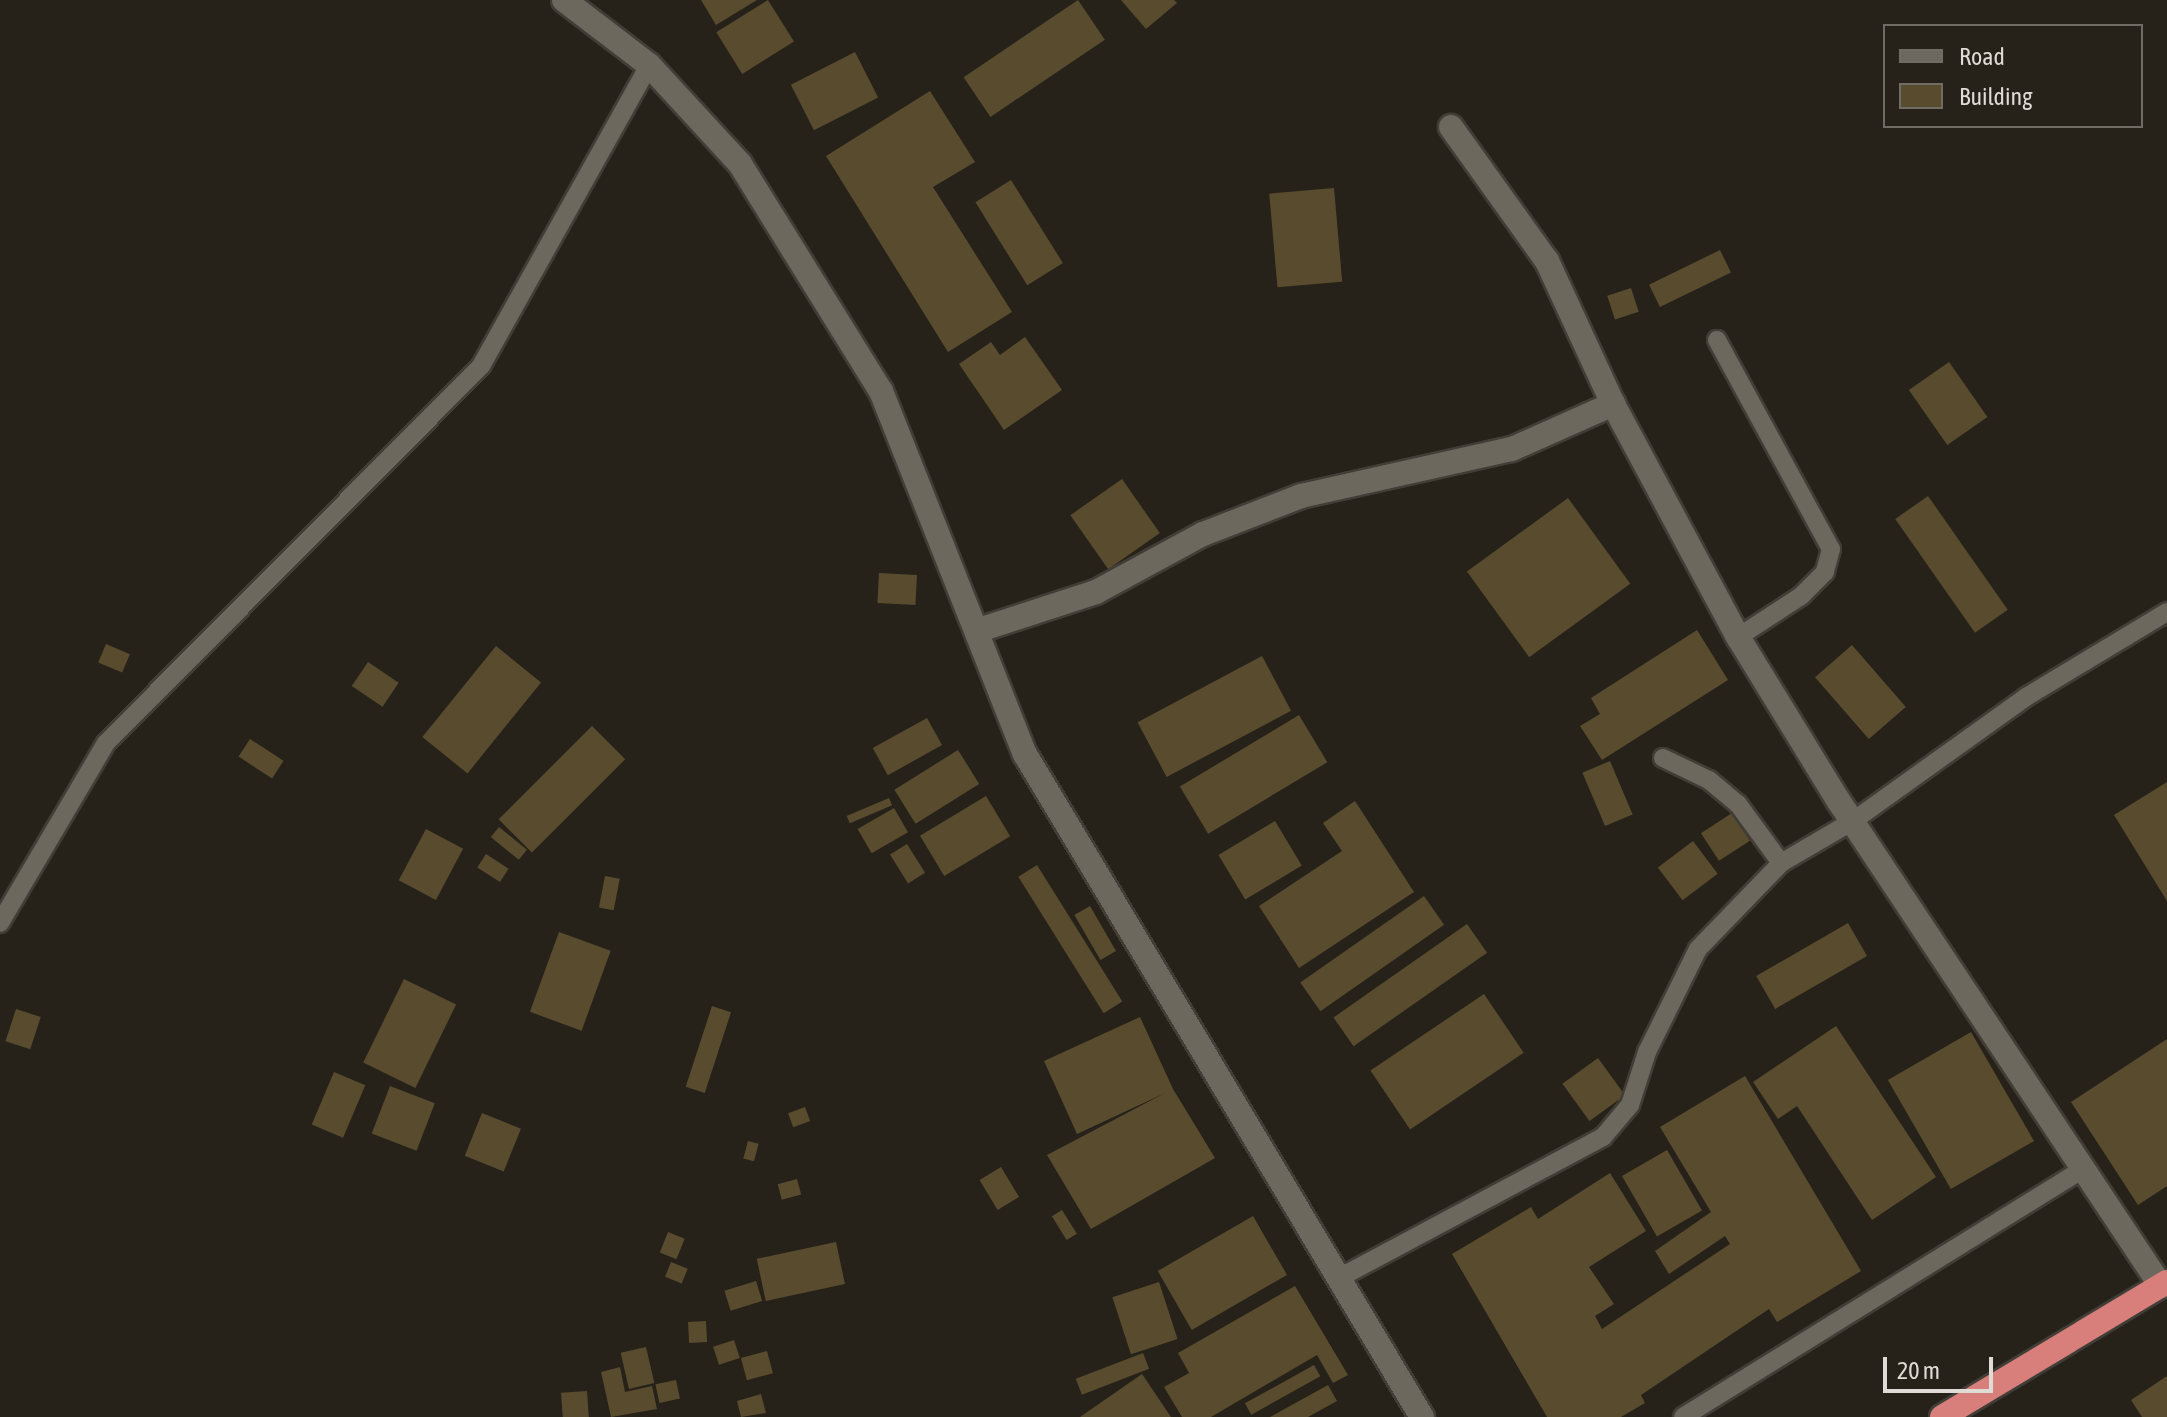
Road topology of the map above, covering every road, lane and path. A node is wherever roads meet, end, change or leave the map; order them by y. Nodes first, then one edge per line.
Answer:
1 (564, 0) edge
2 (649, 65) junction
3 (1451, 127) dead end
4 (1717, 340) dead end
5 (1613, 404) junction
6 (2167, 612) edge
7 (979, 630) junction
8 (1738, 637) junction
9 (1663, 758) dead end
10 (1853, 821) junction
11 (1781, 863) junction
12 (0, 923) edge
13 (2083, 1169) junction
14 (1337, 1279) junction
15 (2164, 1284) edge
16 (1422, 1417) edge
17 (1683, 1417) edge
18 (1942, 1417) edge

1 - 2 street
2 - 7 street
2 - 12 lane
3 - 5 street
4 - 8 lane
5 - 7 street
5 - 8 street
6 - 10 lane
7 - 14 street
8 - 10 street
9 - 11 lane
10 - 11 lane
10 - 13 street
11 - 14 lane
13 - 15 street
13 - 17 lane
14 - 16 street
15 - 18 highway

